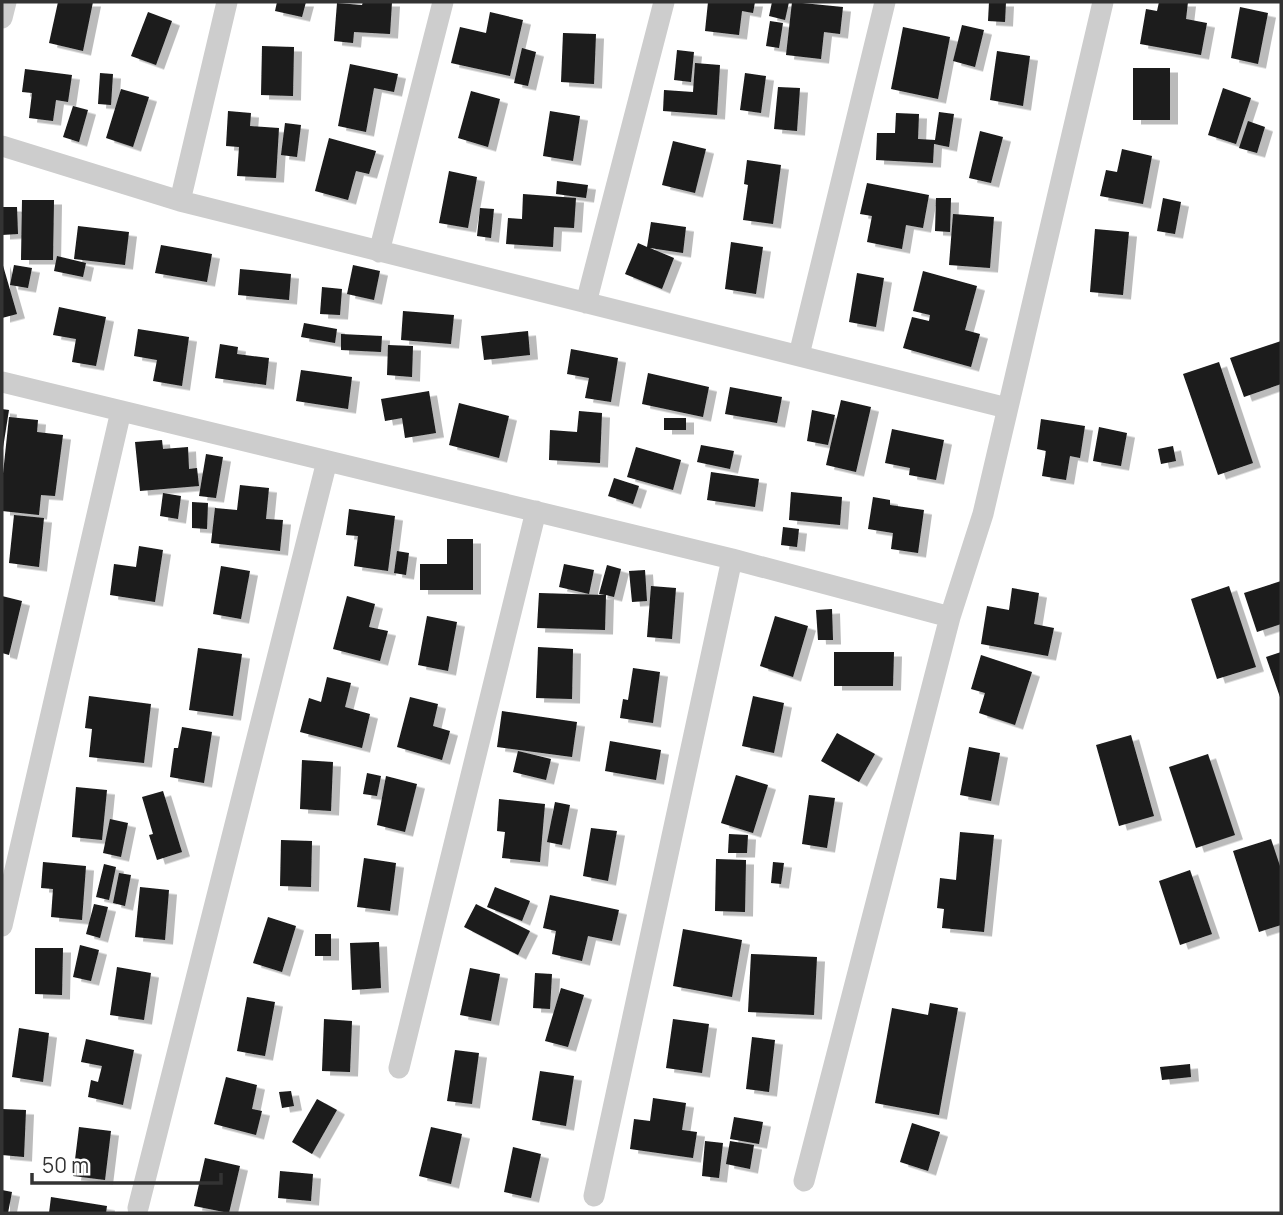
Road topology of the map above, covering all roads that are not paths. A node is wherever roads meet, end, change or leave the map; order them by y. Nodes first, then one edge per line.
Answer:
1 (6, 2) edge
2 (227, 2) edge
3 (443, 2) edge
4 (664, 2) edge
5 (885, 2) edge
6 (1103, 2) edge
7 (2, 18) edge
8 (2, 146) edge
9 (180, 201) junction
10 (379, 252) junction
11 (586, 303) junction
12 (799, 355) junction
13 (2, 382) edge
14 (1007, 408) junction
15 (121, 411) junction
16 (327, 461) junction
17 (536, 511) junction
18 (732, 559) junction
19 (950, 617) junction
20 (2, 926) edge
21 (399, 1068) dead end
22 (804, 1181) dead end
23 (594, 1196) dead end
24 (138, 1208) dead end

1 - 7 street
2 - 9 street
3 - 10 street
4 - 11 street
5 - 12 street
6 - 14 street
8 - 9 street
9 - 10 street
10 - 11 street
11 - 12 street
12 - 14 street
13 - 15 street
14 - 19 street
15 - 16 street
15 - 20 street
16 - 17 street
16 - 24 street
17 - 18 street
17 - 21 street
18 - 19 street
18 - 23 street
19 - 22 street

